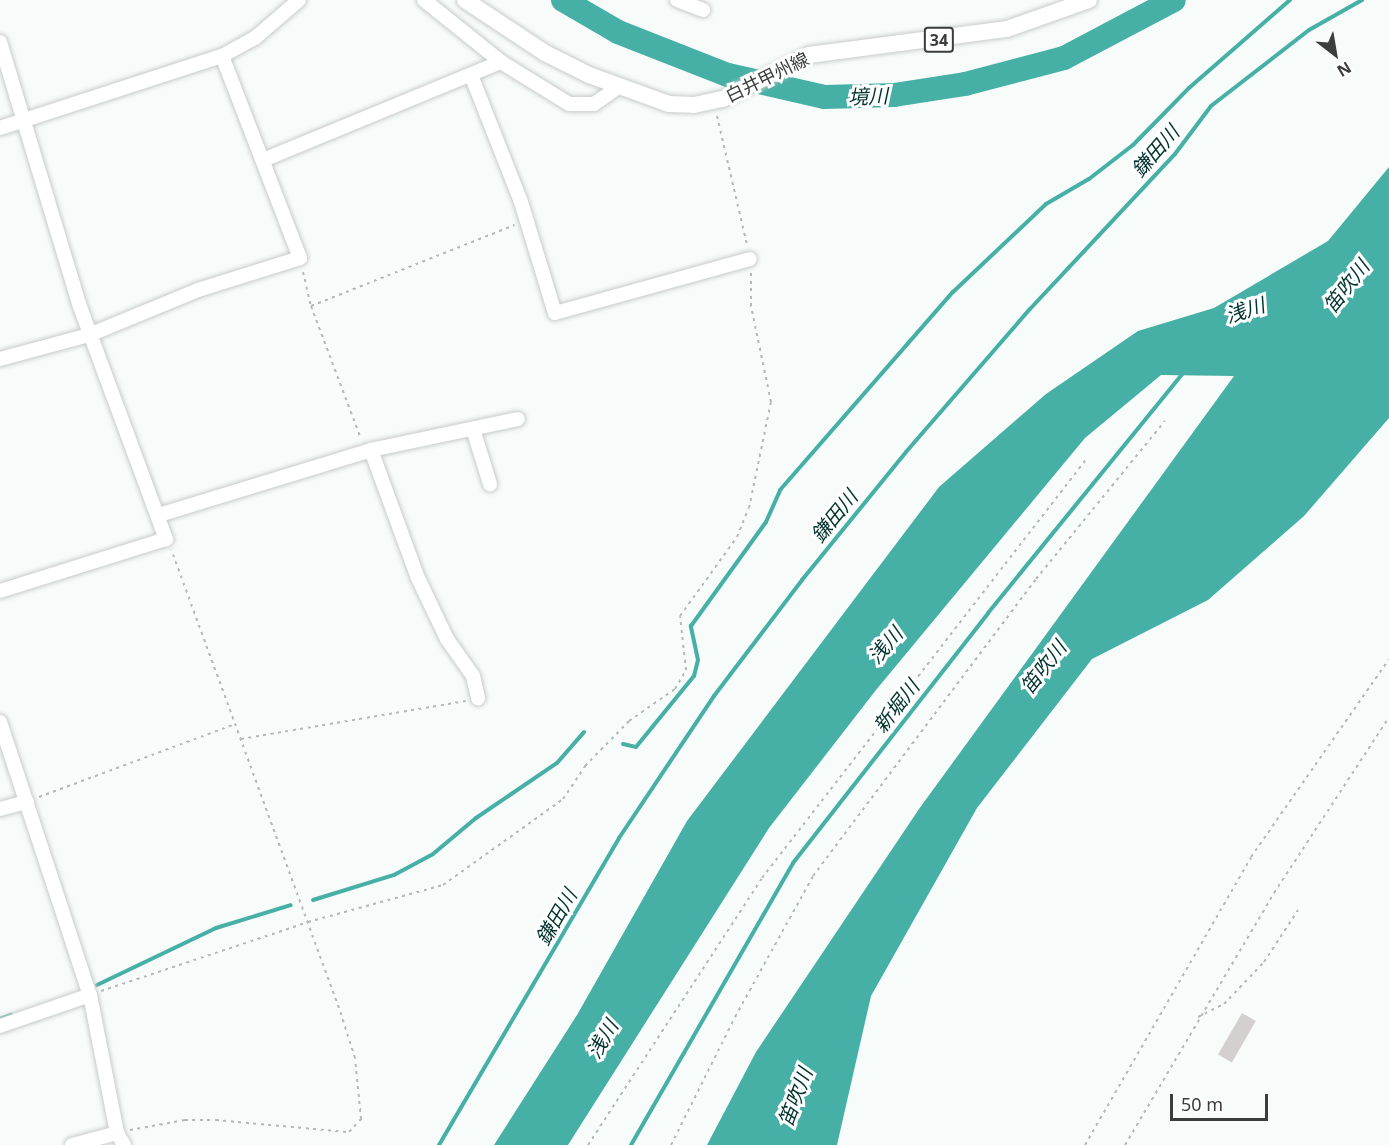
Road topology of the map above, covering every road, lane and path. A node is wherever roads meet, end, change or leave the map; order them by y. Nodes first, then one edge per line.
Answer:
1 (299, 0) edge
2 (424, 0) edge
3 (465, 0) edge
4 (677, 0) edge
5 (1070, 0) edge
6 (1089, 0) edge
7 (703, 10) dead end
8 (1054, 14) junction
9 (0, 42) edge
10 (222, 56) junction
11 (501, 62) junction
12 (471, 75) junction
13 (618, 87) junction
14 (717, 101) junction
15 (22, 121) junction
16 (0, 128) edge
17 (263, 160) junction
18 (526, 220) junction
19 (300, 258) junction
20 (750, 259) junction
21 (311, 306) junction
22 (89, 335) junction
23 (0, 359) edge
24 (518, 419) dead end
25 (1165, 421) dead end
26 (473, 429) junction
27 (371, 450) junction
28 (1088, 457) dead end
29 (490, 484) dead end
30 (159, 515) junction
31 (166, 539) junction
32 (0, 591) edge
33 (1389, 659) edge
34 (478, 699) joint
35 (1389, 717) edge
36 (0, 722) edge
37 (235, 724) junction
38 (241, 739) junction
39 (27, 802) junction
40 (0, 809) edge
41 (1299, 910) dead end
42 (308, 922) junction
43 (90, 995) junction
44 (1198, 1017) junction
45 (0, 1026) edge
46 (120, 1139) edge
47 (72, 1145) edge
48 (588, 1145) edge
49 (671, 1145) edge
50 (1084, 1145) edge
51 (1125, 1145) edge

1 - 10 street
2 - 11 street
3 - 13 main road, 白井甲州線 / 34
4 - 7 street
5 - 8 street
6 - 8 main road, 白井甲州線 / 34
8 - 14 main road, 白井甲州線 / 34
9 - 15 street
10 - 15 street
10 - 17 street
11 - 12 street
11 - 13 street
12 - 17 street
12 - 18 street
13 - 14 main road, 白井甲州線 / 34
14 - 20 path
15 - 16 street
15 - 22 street
17 - 19 street
18 - 20 street
18 - 21 path
19 - 21 path
19 - 22 street
20 - 42 path
21 - 27 path
22 - 23 street
22 - 30 street
24 - 26 street
25 - 49 path
26 - 27 street
26 - 29 street
27 - 30 street
27 - 34 street
28 - 48 path
30 - 31 street
31 - 32 street
31 - 37 path
33 - 50 path
34 - 38 path
35 - 44 path
36 - 39 street
37 - 38 path
37 - 39 path
38 - 42 path
39 - 40 street
39 - 43 street
41 - 44 path
42 - 43 path
42 - 46 path
43 - 45 street
43 - 46 street
44 - 51 path
46 - 47 street

